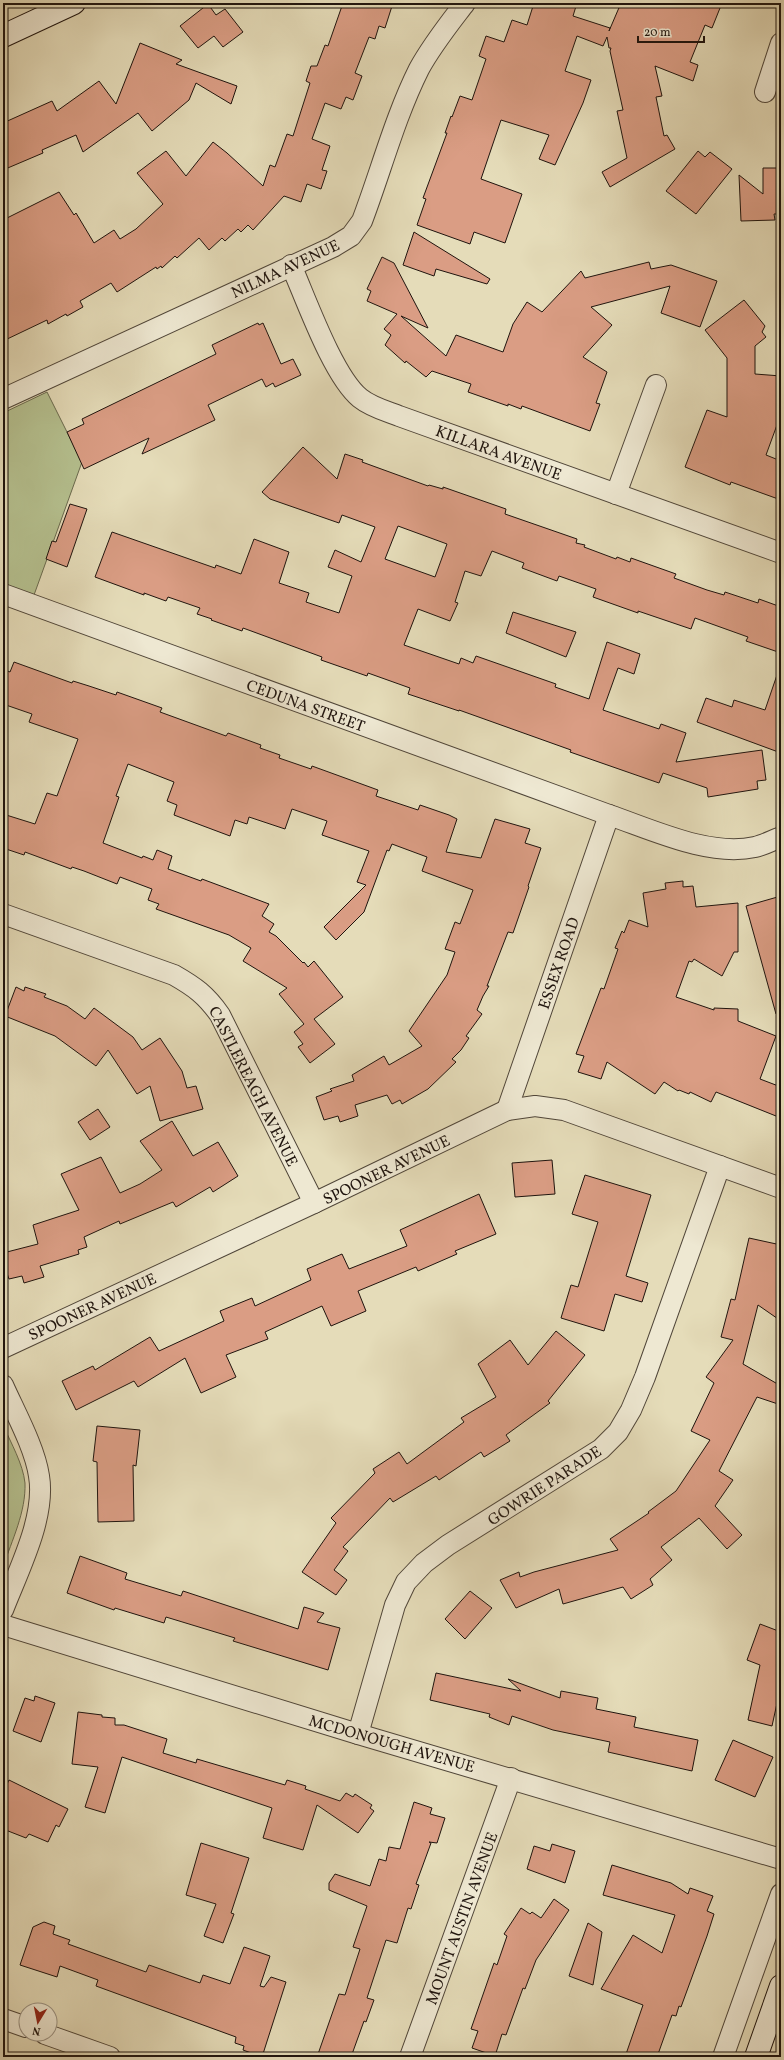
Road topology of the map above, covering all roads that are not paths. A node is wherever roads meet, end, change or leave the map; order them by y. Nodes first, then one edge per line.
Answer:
1 (74, 3) edge
2 (464, 3) edge
3 (3, 36) edge
4 (781, 43) edge
5 (765, 92) dead end
6 (291, 266) junction
7 (656, 385) dead end
8 (3, 399) edge
9 (616, 494) junction
10 (781, 553) edge
11 (3, 594) edge
12 (610, 815) junction
13 (781, 837) edge
14 (3, 914) edge
15 (507, 1110) junction
16 (720, 1166) junction
17 (781, 1188) edge
18 (314, 1203) junction
19 (3, 1348) edge
20 (3, 1385) edge
21 (3, 1610) edge
22 (3, 1625) edge
23 (358, 1734) junction
24 (511, 1778) junction
25 (781, 1859) edge
26 (781, 1894) edge
27 (781, 1986) edge
28 (3, 2019) edge
29 (18, 2024) edge
30 (58, 2039) edge
31 (110, 2057) edge
32 (410, 2057) edge
33 (723, 2057) edge
34 (756, 2057) edge

1 - 3 street
2 - 6 street, NILMA AVENUE
4 - 5 street
6 - 8 street, NILMA AVENUE
6 - 9 street, KILLARA AVENUE
7 - 9 street
9 - 10 street, KILLARA AVENUE
11 - 12 street, CEDUNA STREET
12 - 13 street, CEDUNA STREET
12 - 15 street, ESSEX ROAD
14 - 18 street, CASTLEREAGH AVENUE
15 - 16 street, SPOONER AVENUE
15 - 18 street, SPOONER AVENUE
16 - 17 street, SPOONER AVENUE
16 - 23 street, GOWRIE PARADE
18 - 19 street, SPOONER AVENUE
20 - 21 street
22 - 23 street, MCDONOUGH AVENUE
23 - 24 street, MCDONOUGH AVENUE
24 - 25 street, MCDONOUGH AVENUE
24 - 32 street, MOUNT AUSTIN AVENUE
26 - 33 street
27 - 34 street
28 - 29 street
30 - 31 street

